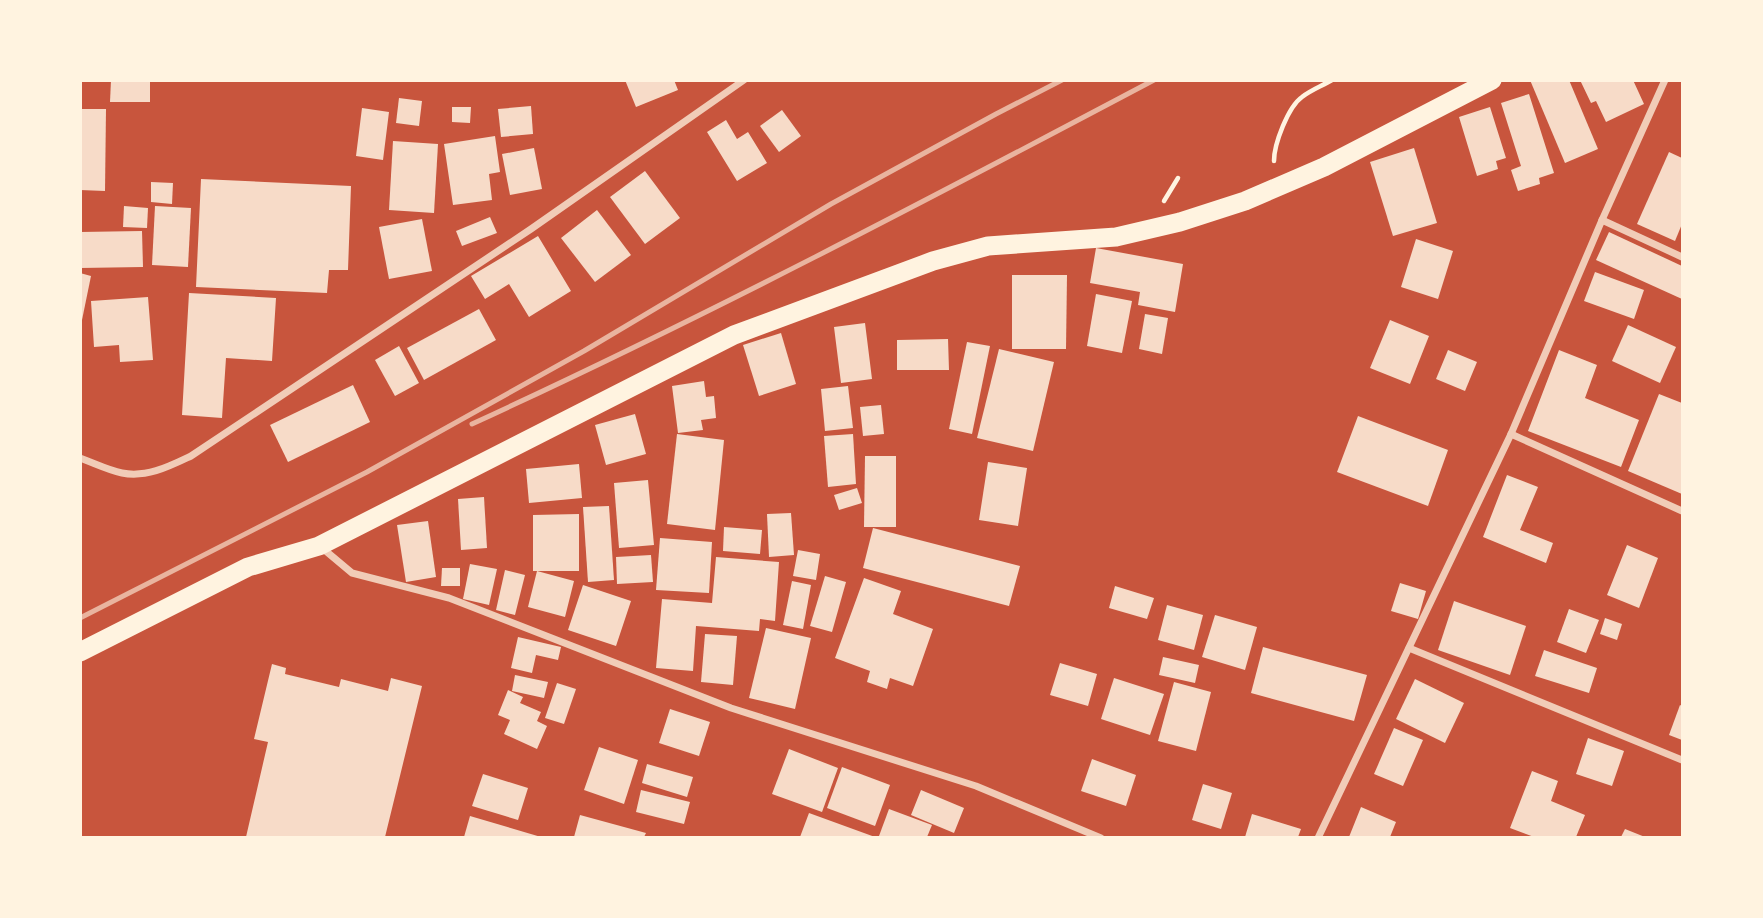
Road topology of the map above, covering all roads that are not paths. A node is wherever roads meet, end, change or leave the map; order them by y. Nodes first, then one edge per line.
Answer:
1 (744, 80) edge
2 (1492, 80) edge
3 (1665, 80) edge
4 (1602, 220) junction
5 (1682, 257) edge
6 (1511, 433) junction
7 (80, 458) edge
8 (1682, 511) edge
9 (319, 545) junction
10 (1409, 648) junction
11 (80, 652) edge
12 (1682, 760) edge
13 (1101, 838) edge
14 (1318, 838) edge

1 - 7 street
2 - 9 highway
3 - 4 street
4 - 5 street
4 - 6 street
6 - 8 street
6 - 10 street
9 - 11 highway
9 - 13 street
10 - 12 street
10 - 14 street

